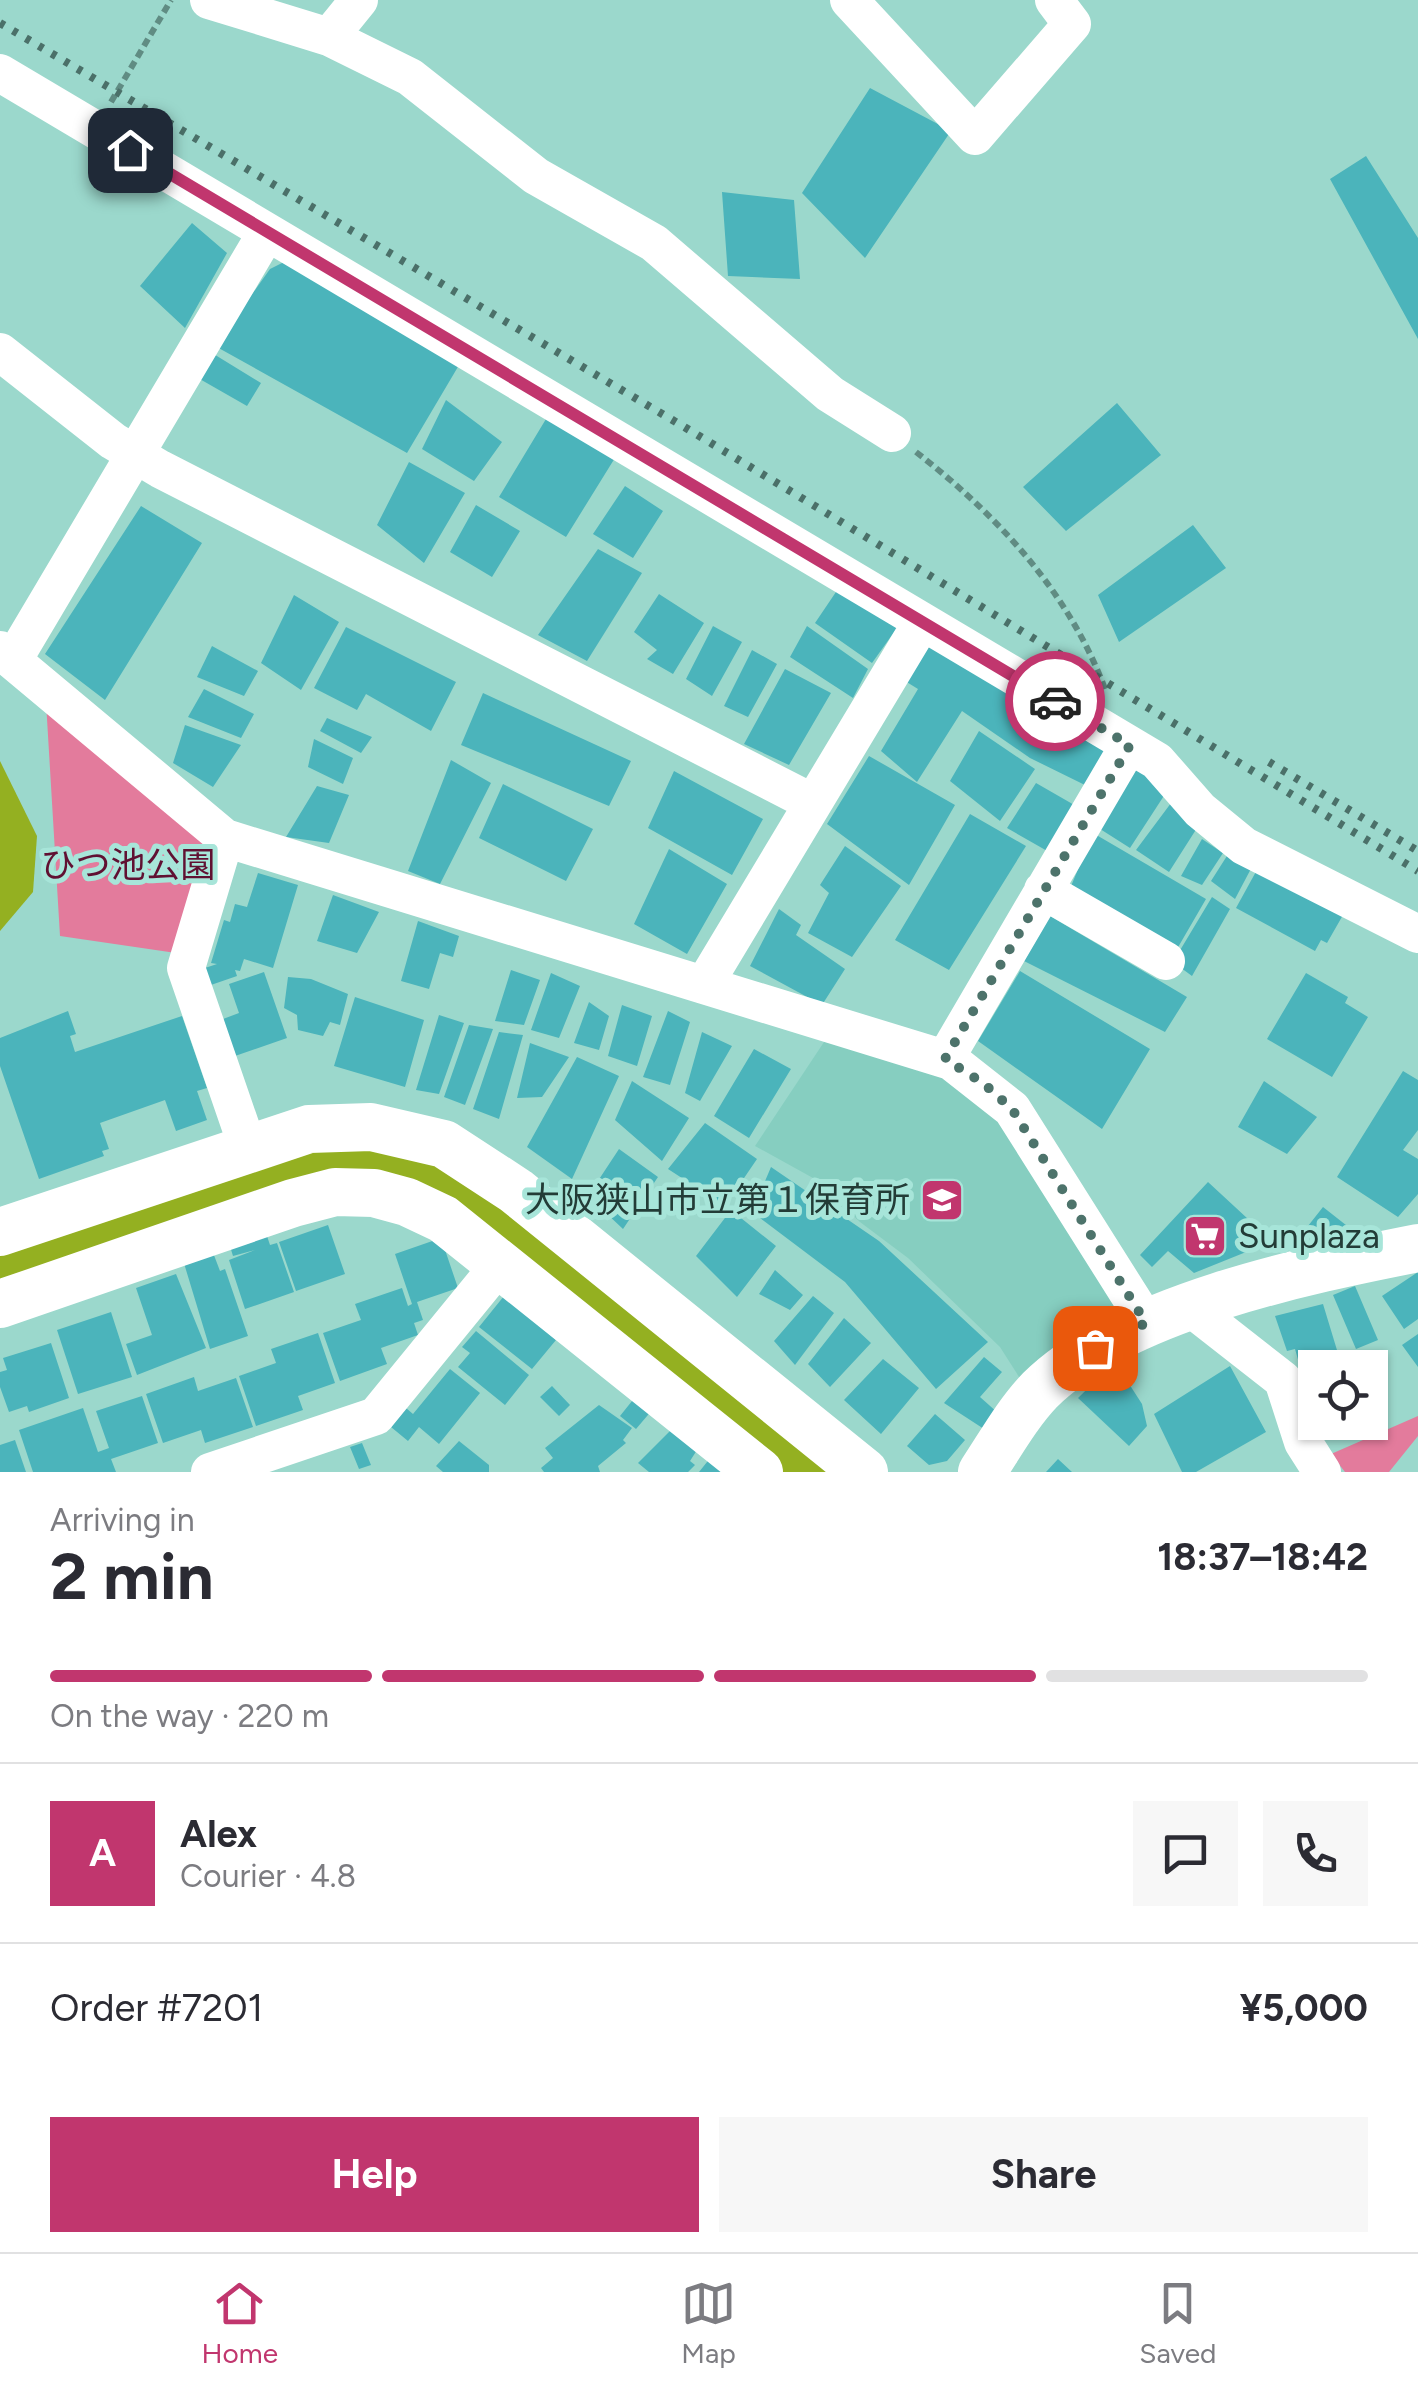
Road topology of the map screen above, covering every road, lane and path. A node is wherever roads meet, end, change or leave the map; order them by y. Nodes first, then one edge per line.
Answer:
1 (172, 0) edge
2 (209, 0) edge
3 (359, 0) edge
4 (849, 0) edge
5 (1054, 0) edge
6 (329, 37) junction
7 (0, 73) edge
8 (96, 130) junction
9 (267, 232) junction
10 (0, 352) edge
11 (892, 433) joint
12 (136, 454) junction
13 (922, 622) junction
14 (6, 655) edge
15 (1130, 745) junction
16 (811, 802) junction
17 (224, 838) junction
18 (1042, 890) junction
19 (1418, 934) edge
20 (1166, 961) dead end
21 (704, 985) junction
22 (945, 1059) junction
23 (248, 1148) junction
24 (0, 1232) edge
25 (1418, 1248) edge
26 (501, 1263) junction
27 (0, 1304) edge
28 (1190, 1308) junction
29 (1146, 1323) junction
30 (210, 1472) edge
31 (759, 1472) edge
32 (864, 1472) edge
33 (982, 1472) edge
34 (1322, 1472) edge

1 - 8 path
2 - 6 street
3 - 6 street
4 - 5 street
6 - 11 street
7 - 8 street
8 - 9 street
9 - 12 street
9 - 13 street
10 - 12 street
11 - 15 path
12 - 14 street
12 - 16 street
13 - 15 street
13 - 16 street
14 - 17 street
15 - 18 street
15 - 19 street
16 - 21 street
17 - 21 street
17 - 23 street
18 - 20 street
18 - 22 street
21 - 22 street
22 - 29 street
23 - 24 street
23 - 32 street
25 - 28 street
26 - 27 street
26 - 30 street
26 - 31 street
28 - 29 street
28 - 34 street
29 - 33 street

